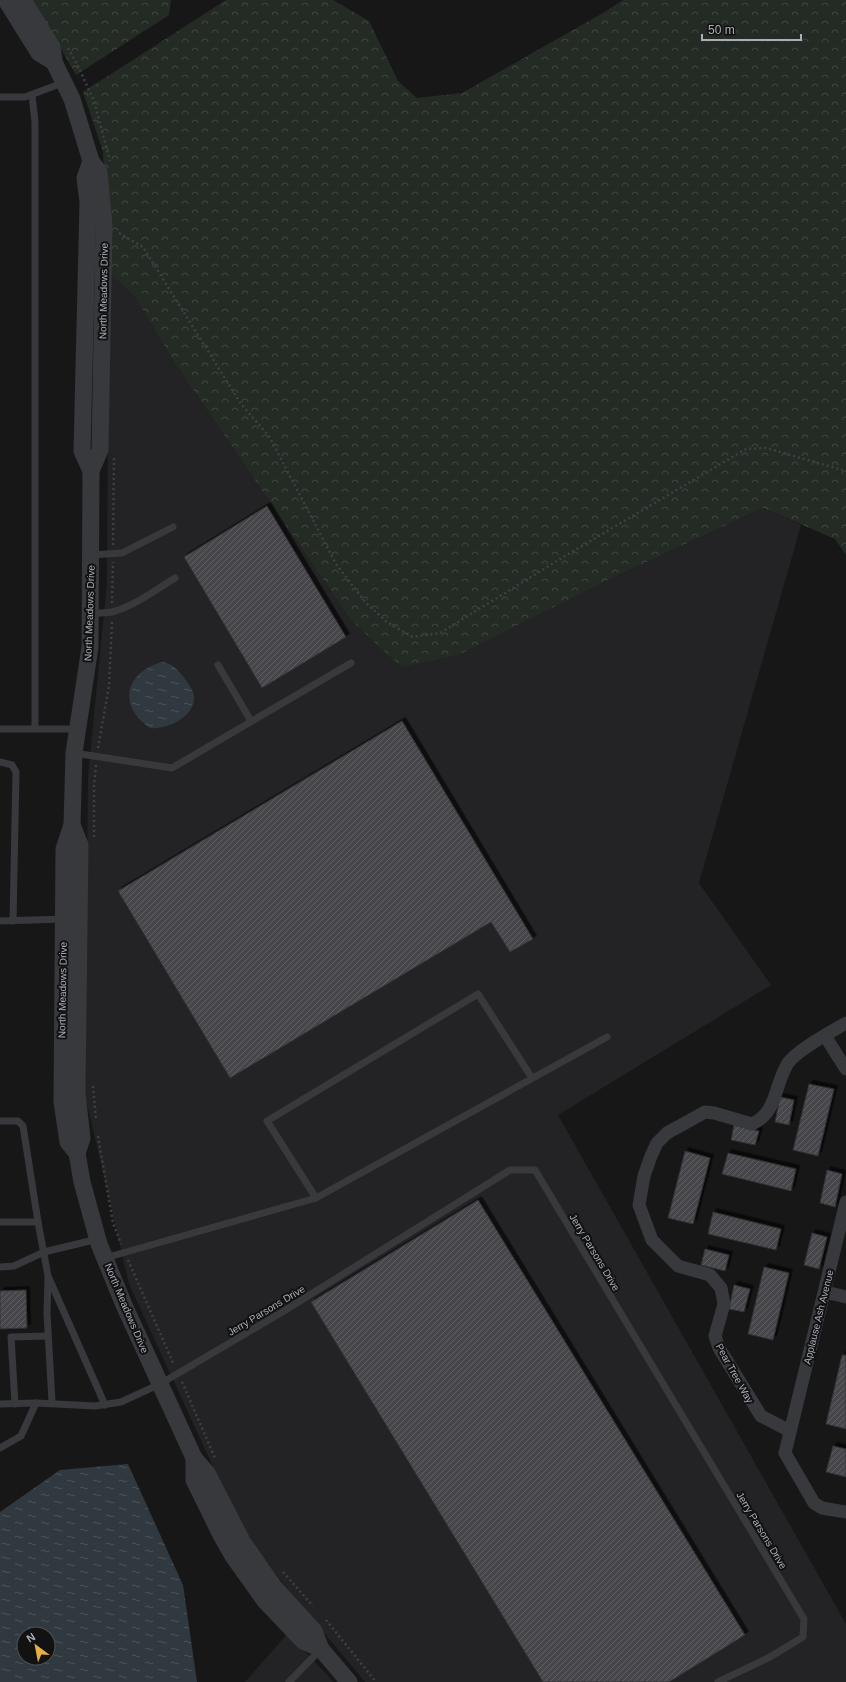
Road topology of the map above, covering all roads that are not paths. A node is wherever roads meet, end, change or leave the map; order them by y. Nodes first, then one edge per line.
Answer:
1 (6, 0) edge
2 (23, 0) edge
3 (54, 62) junction
4 (65, 82) junction
5 (32, 95) junction
6 (0, 97) edge
7 (173, 527) dead end
8 (91, 555) junction
9 (175, 578) dead end
10 (90, 614) junction
11 (351, 662) dead end
12 (218, 665) dead end
13 (251, 721) junction
14 (0, 729) edge
15 (35, 729) junction
16 (77, 729) junction
17 (74, 753) junction
18 (0, 762) edge
19 (71, 919) junction
20 (0, 921) edge
21 (13, 921) junction
22 (846, 1023) edge
23 (825, 1036) junction
24 (607, 1037) dead end
25 (846, 1070) edge
26 (532, 1078) junction
27 (0, 1121) edge
28 (316, 1198) junction
29 (846, 1202) edge
30 (0, 1222) edge
31 (38, 1222) junction
32 (98, 1239) junction
33 (44, 1252) junction
34 (105, 1258) junction
35 (0, 1268) edge
36 (48, 1276) junction
37 (825, 1292) junction
38 (846, 1297) edge
39 (48, 1336) junction
40 (160, 1384) junction
41 (52, 1402) junction
42 (36, 1403) junction
43 (0, 1404) edge
44 (15, 1404) junction
45 (105, 1404) junction
46 (790, 1431) junction
47 (0, 1448) edge
48 (846, 1512) edge
49 (321, 1649) junction
50 (289, 1682) edge
51 (348, 1682) edge
52 (718, 1682) edge

1 - 3 street, North Meadows Drive
2 - 3 street, North Meadows Drive
3 - 4 street, North Meadows Drive
4 - 5 lane
4 - 8 street, North Meadows Drive
5 - 6 lane
5 - 15 lane
7 - 8 lane
8 - 10 street, North Meadows Drive
9 - 10 lane
10 - 16 street, North Meadows Drive
11 - 13 lane
12 - 13 lane
13 - 17 lane
14 - 15 lane
15 - 16 lane
16 - 17 street, North Meadows Drive
17 - 19 street, North Meadows Drive
18 - 21 lane
19 - 21 lane
19 - 32 street, North Meadows Drive
20 - 21 lane
22 - 23 street, Pear Tree Way
23 - 25 street
23 - 46 street, Pear Tree Way
24 - 26 lane
26 - 28 lane
26 - 28 lane
27 - 31 lane
28 - 34 lane
29 - 37 street, Applause Ash Avenue
30 - 31 lane
31 - 33 lane
32 - 33 lane
32 - 34 street, North Meadows Drive
33 - 35 lane
33 - 36 lane
34 - 40 street, North Meadows Drive
36 - 39 lane
36 - 45 lane
37 - 38 street
37 - 46 street, Applause Ash Avenue
39 - 41 lane
39 - 44 lane
40 - 45 lane, Jerry Parsons Drive
40 - 49 street, North Meadows Drive
40 - 52 lane, Jerry Parsons Drive
41 - 42 lane, Jerry Parsons Drive
41 - 45 lane, Jerry Parsons Drive
42 - 44 lane, Jerry Parsons Drive
42 - 47 lane
43 - 44 lane, Jerry Parsons Drive
46 - 48 street
49 - 50 lane
49 - 51 street, North Meadows Drive

